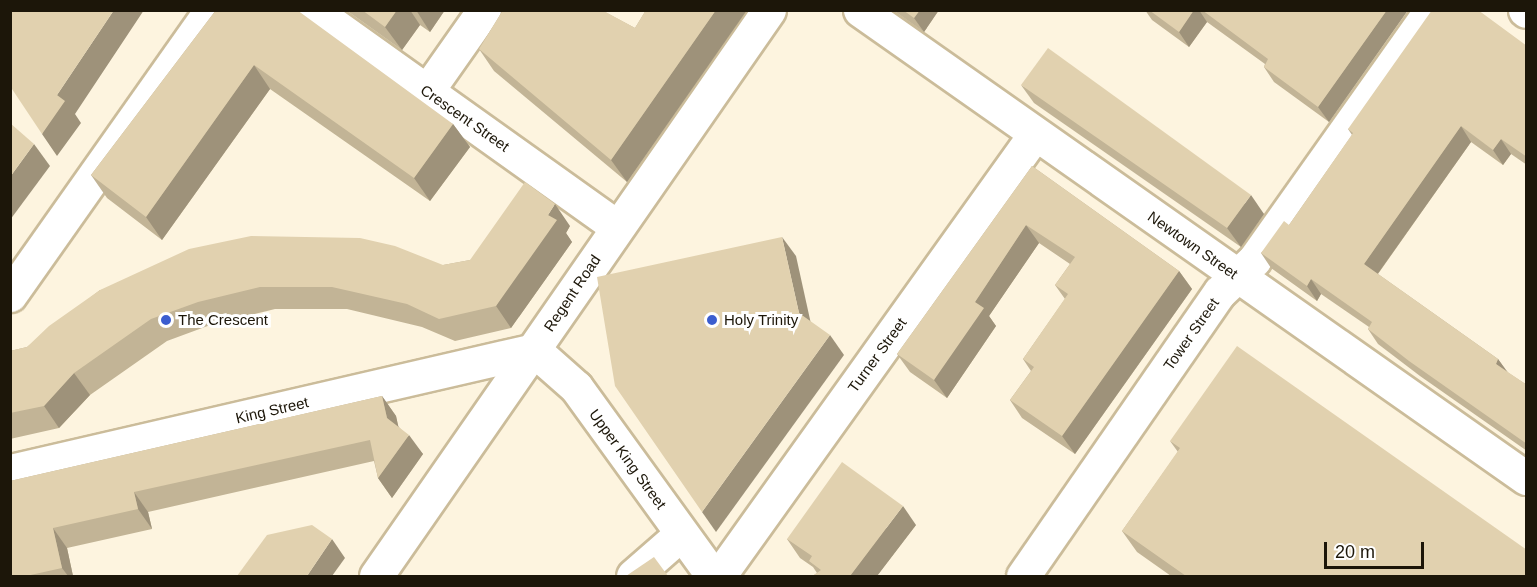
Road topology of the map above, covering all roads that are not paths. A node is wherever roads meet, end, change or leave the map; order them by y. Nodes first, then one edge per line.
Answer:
1 (211, 10) edge
2 (313, 10) edge
3 (484, 10) edge
4 (769, 10) edge
5 (860, 10) edge
6 (1431, 10) edge
7 (428, 91) junction
8 (1035, 134) junction
9 (616, 226) junction
10 (1237, 277) junction
11 (10, 295) edge
12 (534, 350) junction
13 (10, 471) edge
14 (1527, 478) edge
15 (681, 534) junction
16 (376, 576) edge
17 (633, 576) edge
18 (713, 576) edge
19 (718, 576) edge
20 (1023, 576) edge

1 - 11 street
2 - 7 street, Crescent Street
3 - 7 street
4 - 9 street, Regent Road
5 - 8 street, Newtown Street
6 - 10 street, Tower Street
7 - 9 street, Crescent Street
8 - 10 street, Newtown Street
8 - 19 street, Turner Street
9 - 12 street, Regent Road
10 - 14 street, Newtown Street
10 - 20 street, Tower Street
12 - 13 street, King Street
12 - 15 street, Upper King Street
12 - 16 street, Regent Road
15 - 17 street
15 - 18 street, Upper King Street

